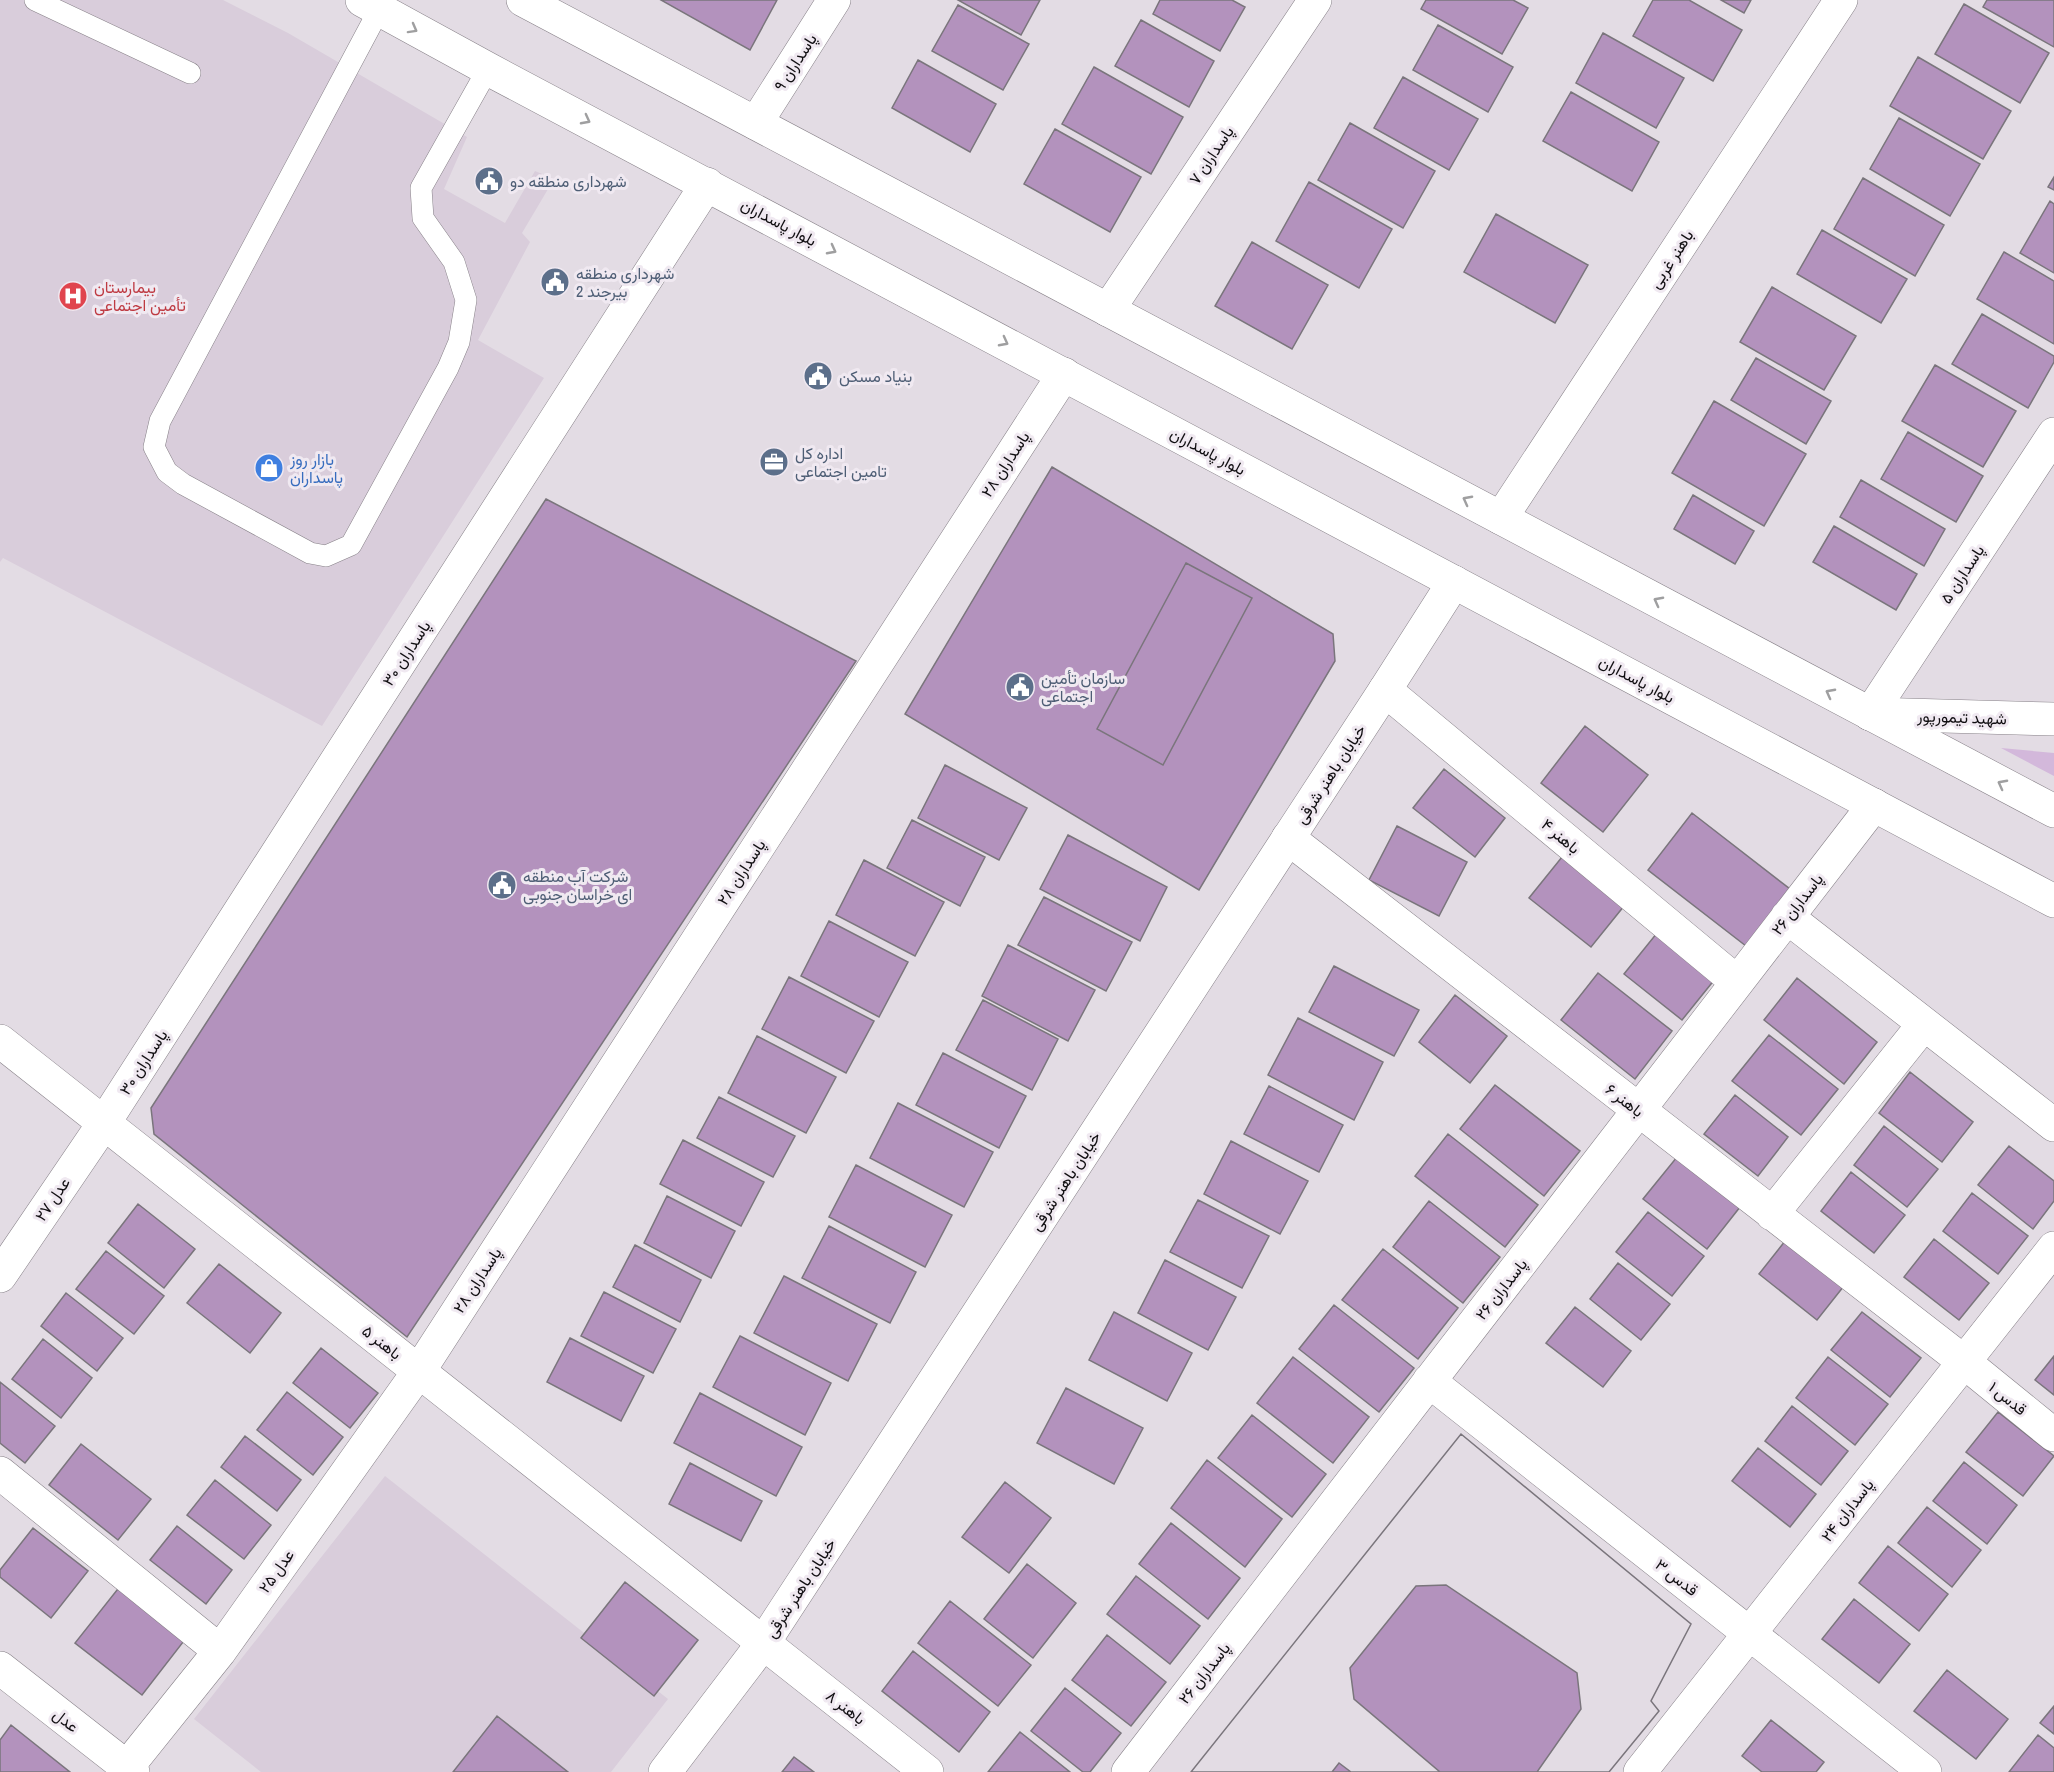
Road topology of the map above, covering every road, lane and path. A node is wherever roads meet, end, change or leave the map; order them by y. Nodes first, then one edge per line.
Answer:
1 (36, 0) edge
2 (523, 0) edge
3 (834, 0) edge
4 (1315, 0) edge
5 (1841, 0) edge
6 (371, 5) edge
7 (488, 69) junction
8 (190, 73) dead end
9 (756, 123) junction
10 (707, 184) junction
11 (1108, 310) junction
12 (1064, 374) junction
13 (2054, 434) edge
14 (1500, 518) junction
15 (1454, 582) junction
16 (1385, 690) junction
17 (1870, 714) junction
18 (2054, 719) edge
19 (1874, 805) junction
20 (2054, 811) edge
21 (1288, 838) junction
22 (2054, 901) edge
23 (1787, 917) junction
24 (1737, 982) junction
25 (1924, 1024) junction
26 (0, 1041) edge
27 (1638, 1110) junction
28 (104, 1123) junction
29 (2054, 1125) edge
30 (1772, 1214) junction
31 (2054, 1248) edge
32 (0, 1276) edge
33 (1963, 1361) junction
34 (419, 1371) junction
35 (1429, 1381) junction
36 (2054, 1435) edge
37 (0, 1473) edge
38 (1750, 1634) junction
39 (764, 1642) junction
40 (220, 1651) junction
41 (0, 1668) edge
42 (128, 1770) edge
43 (665, 1772) edge
44 (927, 1772) edge
45 (1128, 1772) edge
46 (1640, 1772) edge
47 (1925, 1772) edge

1 - 8 lane
2 - 9 street
3 - 9 street, پاسداران ۹
4 - 11 street, پاسداران ۷
5 - 14 street, باهنر غربی
6 -> 7 street, بلوار پاسداران
6 - 7 lane
7 -> 10 street, بلوار پاسداران
9 - 11 street
10 -> 12 street, بلوار پاسداران
10 - 28 street, پاسداران ۳۰
14 -> 11 street
12 - 15 street, بلوار پاسداران
12 - 34 street, پاسداران ۲۸
13 - 17 street, پاسداران ۵
17 -> 14 street
15 - 16 street, خیابان باهنر شرقی
15 - 19 street, بلوار پاسداران
16 - 21 street, خیابان باهنر شرقی
16 - 24 street, باهنر ۴
17 - 18 street, شهید تیمورپور
20 -> 17 street
19 - 22 street, بلوار پاسداران
19 - 23 street, پاسداران ۲۶
21 - 27 street, باهنر ۶
21 - 39 street, خیابان باهنر شرقی
23 - 24 street, پاسداران ۲۶
23 - 25 street
24 - 27 street, پاسداران ۲۶
25 - 29 street
25 - 30 street
26 - 28 street, باهنر ۵
27 - 30 street, باهنر ۶
27 - 35 street, پاسداران ۲۶
28 - 32 street, عدل ۲۷
28 - 34 street, باهنر ۵
30 - 33 street, باهنر ۶
31 - 33 street, پاسداران ۲۴
33 - 36 street, قدس ۱
33 - 38 street, پاسداران ۲۴
34 - 39 street, باهنر ۵
34 - 40 street, عدل ۲۵
35 - 38 street, قدس ۳
35 - 45 street, پاسداران ۲۶
37 - 40 street
38 - 46 street, پاسداران ۲۴
38 - 47 street, قدس ۳
39 - 43 street, خیابان باهنر شرقی
39 - 44 street, باهنر ۸
40 - 42 street, عدل ۲۵
41 - 42 street, عدل

